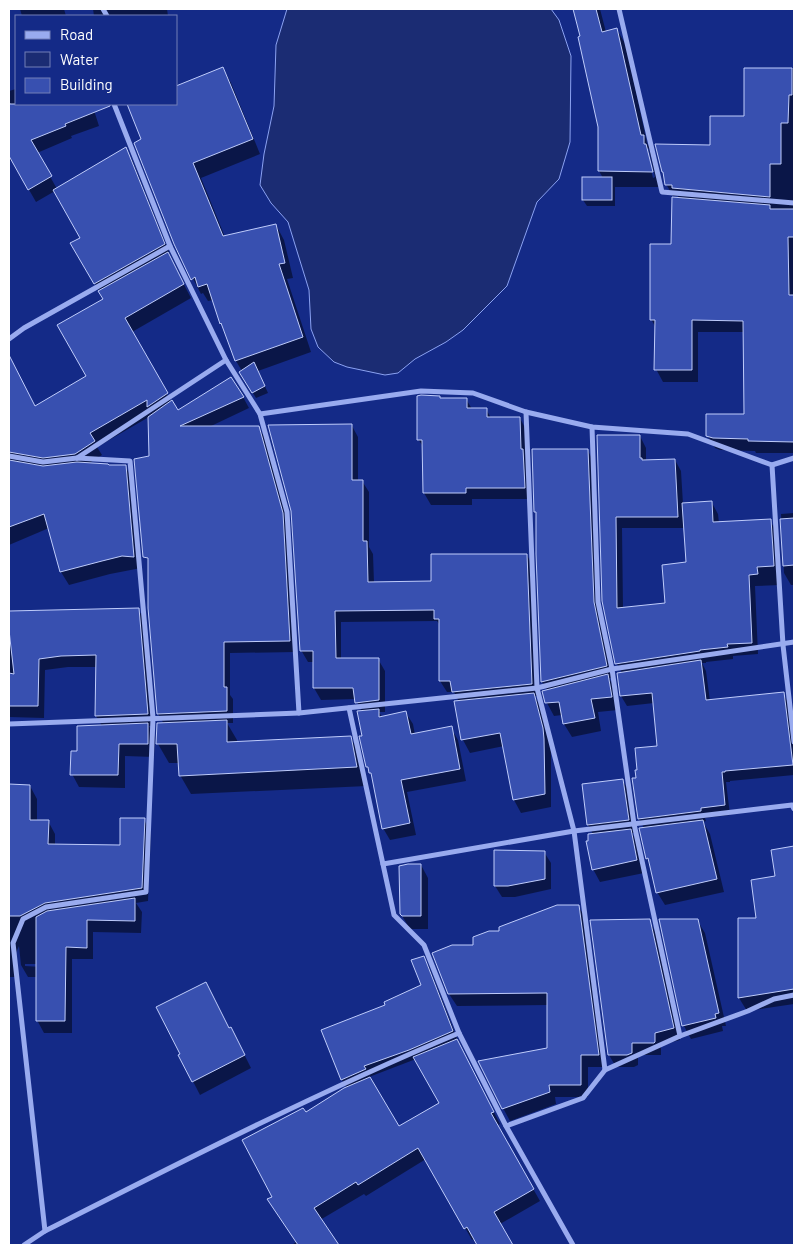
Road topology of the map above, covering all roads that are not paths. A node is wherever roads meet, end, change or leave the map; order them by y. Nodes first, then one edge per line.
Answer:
1 (618, 9) edge
2 (114, 105) edge
3 (794, 203) edge
4 (170, 246) junction
5 (9, 339) edge
6 (226, 360) junction
7 (526, 412) junction
8 (260, 414) junction
9 (592, 426) junction
10 (9, 456) edge
11 (77, 458) junction
12 (794, 458) edge
13 (772, 465) junction
14 (794, 642) edge
15 (783, 645) junction
16 (612, 669) junction
17 (537, 688) junction
18 (349, 708) junction
19 (299, 713) junction
20 (153, 718) junction
21 (9, 724) edge
22 (794, 742) edge
23 (794, 810) edge
24 (634, 824) junction
25 (574, 831) junction
26 (383, 864) junction
27 (11, 942) edge
28 (794, 995) edge
29 (459, 1033) junction
30 (680, 1036) junction
31 (605, 1070) junction
32 (506, 1126) junction
33 (45, 1231) junction
34 (24, 1245) edge
35 (573, 1245) edge

1 - 3 street
2 - 4 street
4 - 5 street
4 - 6 street
6 - 8 street
6 - 11 street
7 - 8 street
7 - 9 street
7 - 17 street
8 - 19 street
9 - 13 street
9 - 16 street
10 - 11 street
11 - 20 street
12 - 13 street
13 - 15 street
14 - 15 street
15 - 16 street
15 - 22 street
16 - 17 street
16 - 24 street
17 - 18 street
17 - 25 street
18 - 19 street
18 - 26 street
19 - 20 street
20 - 21 street
20 - 27 street
23 - 24 street
24 - 25 street
24 - 30 street
25 - 26 street
25 - 31 street
26 - 29 street
27 - 33 street
28 - 30 street
29 - 32 street
29 - 33 street
30 - 31 street
31 - 32 street
32 - 35 street
33 - 34 street

